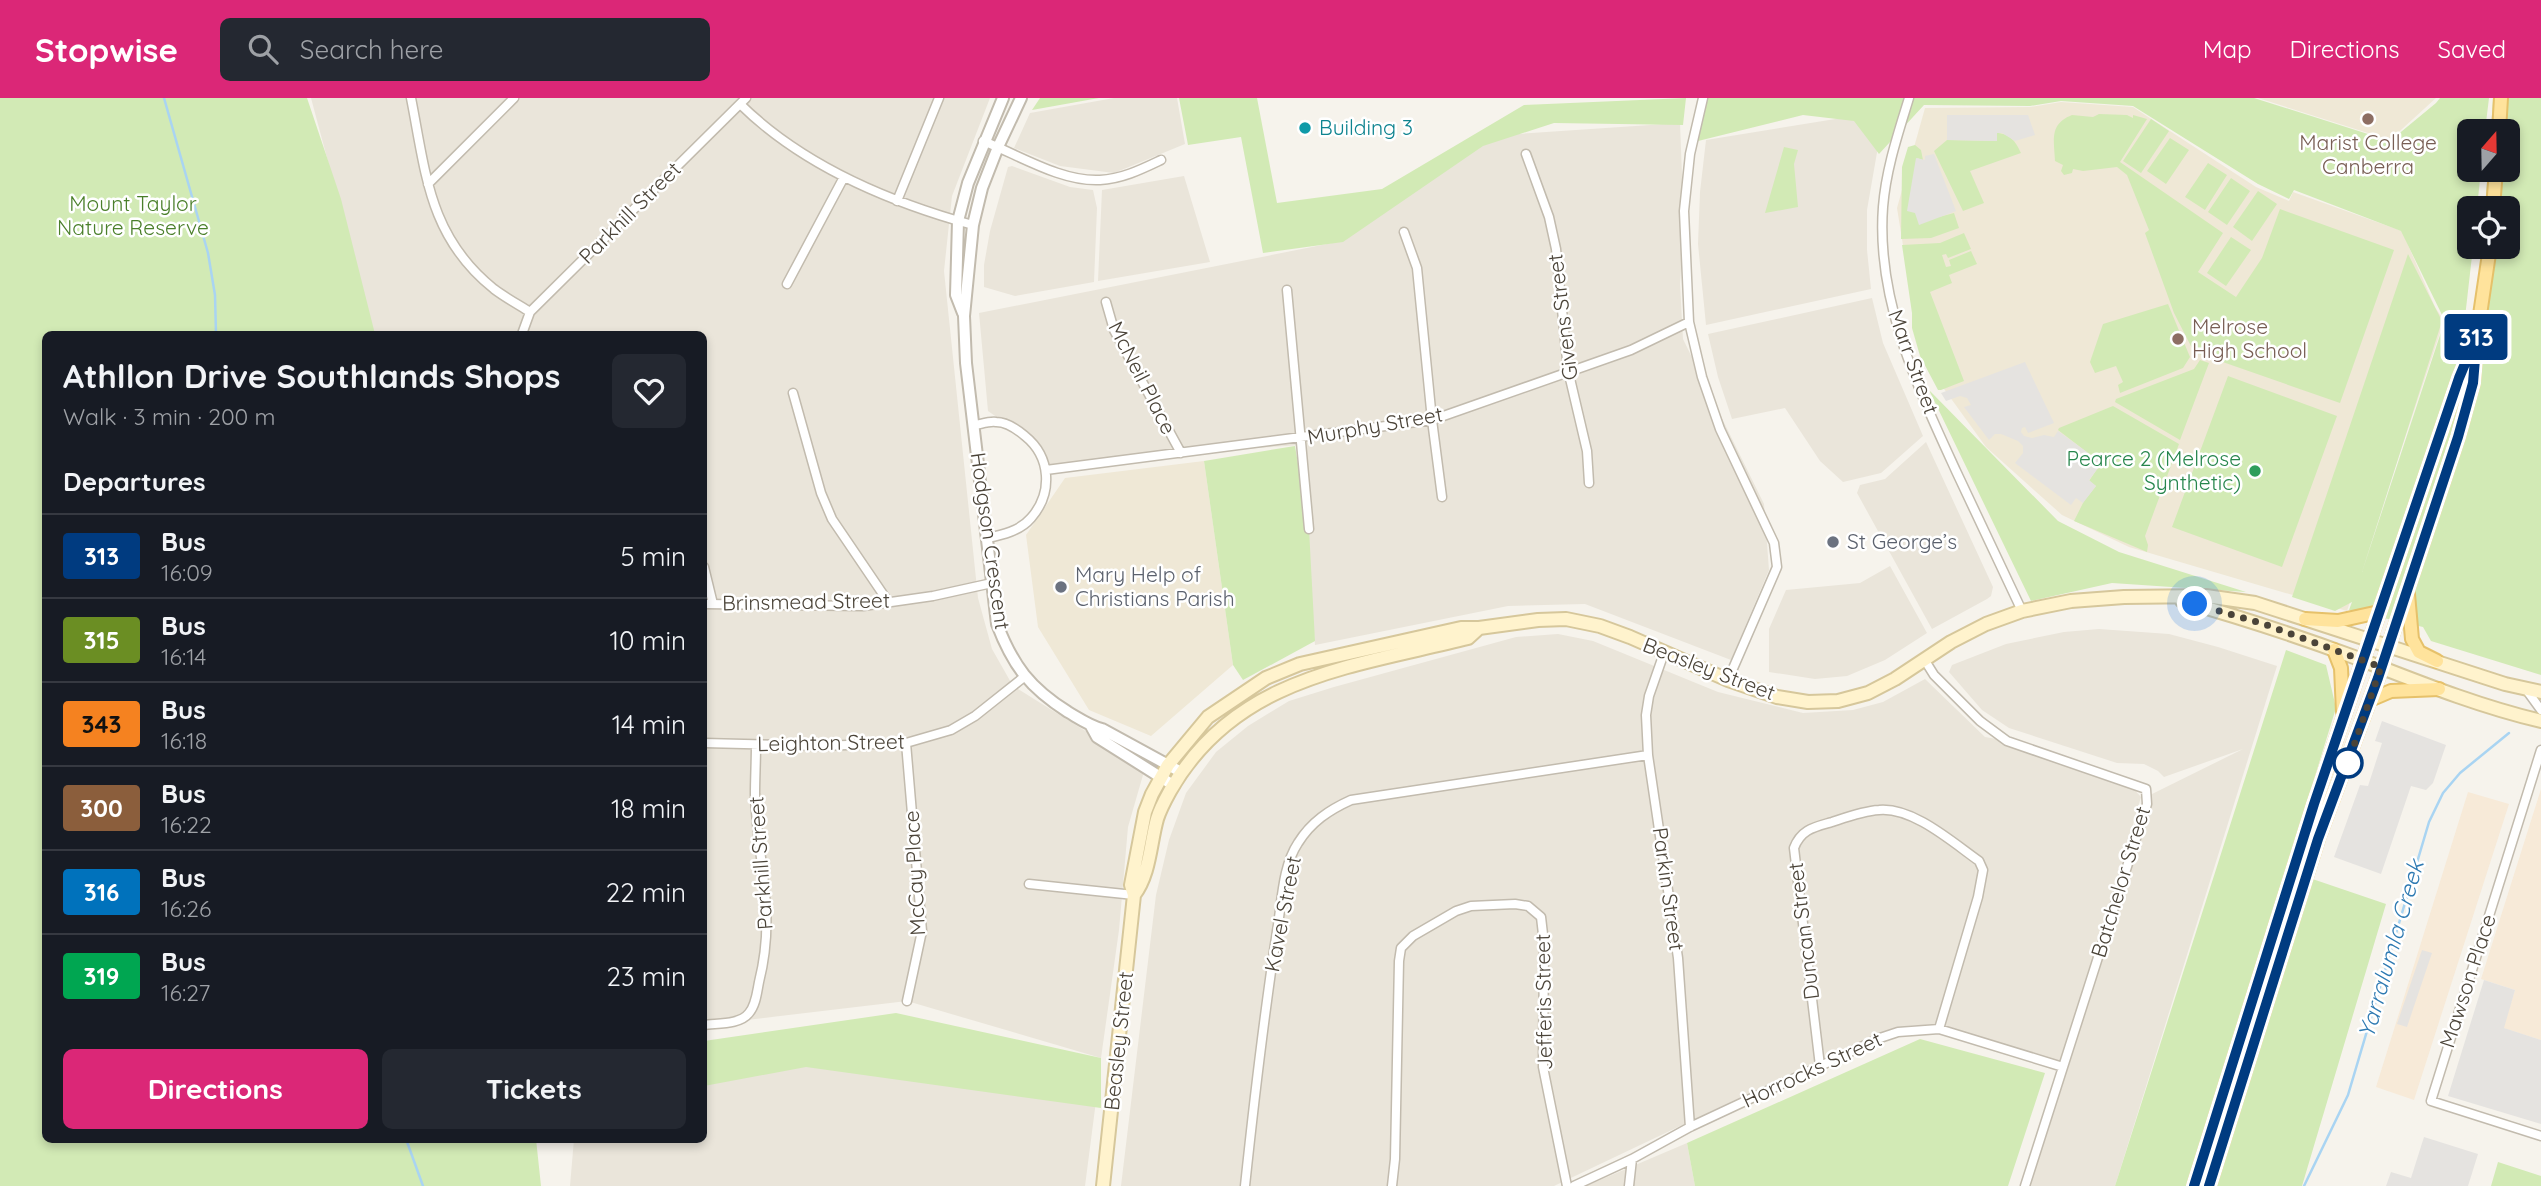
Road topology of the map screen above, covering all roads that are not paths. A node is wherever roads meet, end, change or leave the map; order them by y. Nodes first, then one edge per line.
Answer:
1 (411, 98) edge
2 (514, 98) edge
3 (939, 98) edge
4 (1003, 98) edge
5 (1021, 98) edge
6 (1703, 98) edge
7 (1909, 98) edge
8 (2501, 98) edge
9 (743, 101) edge
10 (2500, 119) edge
11 (983, 141) junction
12 (998, 147) junction
13 (1526, 154) dead end
14 (1161, 160) dead end
15 (844, 177) junction
16 (428, 184) junction
17 (897, 201) junction
18 (958, 220) junction
19 (973, 225) junction
20 (1404, 232) dead end
21 (2488, 259) edge
22 (787, 284) dead end
23 (1287, 290) dead end
24 (1105, 302) dead end
25 (530, 312) junction
26 (964, 316) junction
27 (1689, 322) junction
28 (523, 331) edge
29 (2477, 335) junction
30 (1568, 370) junction
31 (793, 393) dead end
32 (1432, 419) junction
33 (975, 425) junction
34 (1300, 439) junction
35 (1181, 453) junction
36 (1046, 470) junction
37 (1588, 483) dead end
38 (1442, 498) dead end
39 (1309, 529) dead end
40 (987, 538) junction
41 (707, 579) edge
42 (992, 583) junction
43 (2408, 590) junction
44 (2172, 598) junction
45 (888, 603) junction
46 (707, 604) edge
47 (713, 604) junction
48 (2022, 611) junction
49 (2379, 612) junction
50 (2305, 619) junction
51 (1479, 628) junction
52 (2370, 639) junction
53 (2389, 645) junction
54 (2334, 650) junction
55 (1664, 653) junction
56 (1924, 659) junction
57 (2363, 661) junction
58 (2437, 661) junction
59 (2381, 667) junction
60 (1024, 677) junction
61 (1728, 680) junction
62 (2525, 688) junction
63 (2439, 689) junction
64 (2541, 692) edge
65 (2370, 700) junction
66 (2541, 710) edge
67 (2343, 719) junction
68 (2541, 721) edge
69 (1091, 726) junction
70 (707, 743) edge
71 (906, 743) junction
72 (756, 745) junction
73 (2541, 750) edge
74 (1648, 755) junction
75 (1168, 765) junction
76 (1181, 772) junction
77 (1161, 778) junction
78 (1173, 785) junction
79 (1029, 884) dead end
80 (1135, 895) junction
81 (907, 1001) dead end
82 (707, 1025) edge
83 (1939, 1029) junction
84 (1820, 1066) junction
85 (2063, 1067) junction
86 (1690, 1127) junction
87 (2541, 1136) edge
88 (1632, 1159) junction
89 (1103, 1186) edge
90 (1245, 1186) edge
91 (1392, 1186) edge
92 (1567, 1186) edge
93 (1574, 1186) edge
94 (1629, 1186) edge
95 (2025, 1186) edge
96 (2194, 1186) edge
97 (2209, 1186) edge

1 - 16 street
2 - 16 street
3 - 17 street
4 - 11 street, Hodgson Crescent
5 - 12 street, Hodgson Crescent
6 - 27 street
7 - 48 street, Marr Street
8 - 10 main road
9 - 15 street
9 - 25 street, Parkhill Street
11 - 12 street
11 - 18 street, Hodgson Crescent
12 - 14 street
12 - 19 street, Hodgson Crescent
13 - 30 street, Givens Street
15 - 17 street
15 - 22 street
16 - 25 street
17 - 18 street
18 - 19 street
18 - 26 street, Hodgson Crescent
19 - 26 street, Hodgson Crescent
20 - 32 street
21 - 29 main road
23 - 34 street
24 - 35 street, McNeil Place
25 - 28 street, Parkhill Street
26 - 33 street, Hodgson Crescent
27 - 30 street, Murphy Street
27 - 61 street
29 - 43 main road
29 - 49 main road
30 - 32 street, Murphy Street
30 - 37 street, Givens Street
31 - 45 street
32 - 34 street, Murphy Street
32 - 38 street
33 - 36 street
33 - 40 street, Hodgson Crescent
34 - 35 street, Murphy Street
34 - 39 street
35 - 36 street, Murphy Street
36 - 40 street
40 - 42 street, Hodgson Crescent
41 - 47 street
42 - 45 street, Brinsmead Street
42 - 60 street, Hodgson Crescent
43 - 53 main road
43 - 58 main road
44 - 48 main road, Beasley Street
44 - 50 main road, Beasley Street
44 - 54 main road, Beasley Street
45 - 47 street, Brinsmead Street
46 - 47 street, Brinsmead Street
48 - 56 main road, Beasley Street
49 - 50 main road
49 - 52 main road
50 - 52 main road, Beasley Street
51 - 55 main road, Beasley Street
51 - 75 main road, Beasley Street
51 - 76 main road, Beasley Street
52 - 53 main road, Beasley Street
52 - 57 main road
53 - 58 main road, Beasley Street
53 - 59 main road
54 - 57 main road, Beasley Street
54 - 67 main road
55 - 61 main road, Beasley Street
55 - 74 street, Parkin Street
56 - 61 main road, Beasley Street
56 - 85 street, Batchelor Street
57 - 59 main road, Beasley Street
57 - 67 main road
58 - 62 main road, Beasley Street
59 - 63 main road, Beasley Street
59 - 65 main road
60 - 69 street, Hodgson Crescent
60 - 71 street, Leighton Street
62 - 64 main road, Beasley Street
62 - 66 street
63 - 65 main road
63 - 68 main road, Beasley Street
65 - 97 main road
67 - 96 main road
69 - 75 street, Hodgson Crescent
69 - 77 street, Hodgson Crescent
70 - 72 street, Leighton Street
71 - 72 street, Leighton Street
71 - 81 street, McCay Place
72 - 82 street, Parkhill Street
73 - 87 street, Mawson Place
74 - 86 street, Parkin Street
74 - 90 street, Kavel Street
75 - 76 street, Hodgson Crescent
75 - 77 main road, Beasley Street
76 - 78 main road, Beasley Street
77 - 78 street, Hodgson Crescent
77 - 80 main road, Beasley Street
78 - 80 main road, Beasley Street
79 - 80 street
80 - 89 main road, Beasley Street
83 - 84 street, Horrocks Street
83 - 84 street, Duncan Street
83 - 85 street, Horrocks Street
84 - 86 street, Horrocks Street
85 - 95 street, Batchelor Street
86 - 88 street, Horrocks Street
88 - 93 street, Horrocks Street
88 - 94 street
91 - 92 street, Jefferis Street

